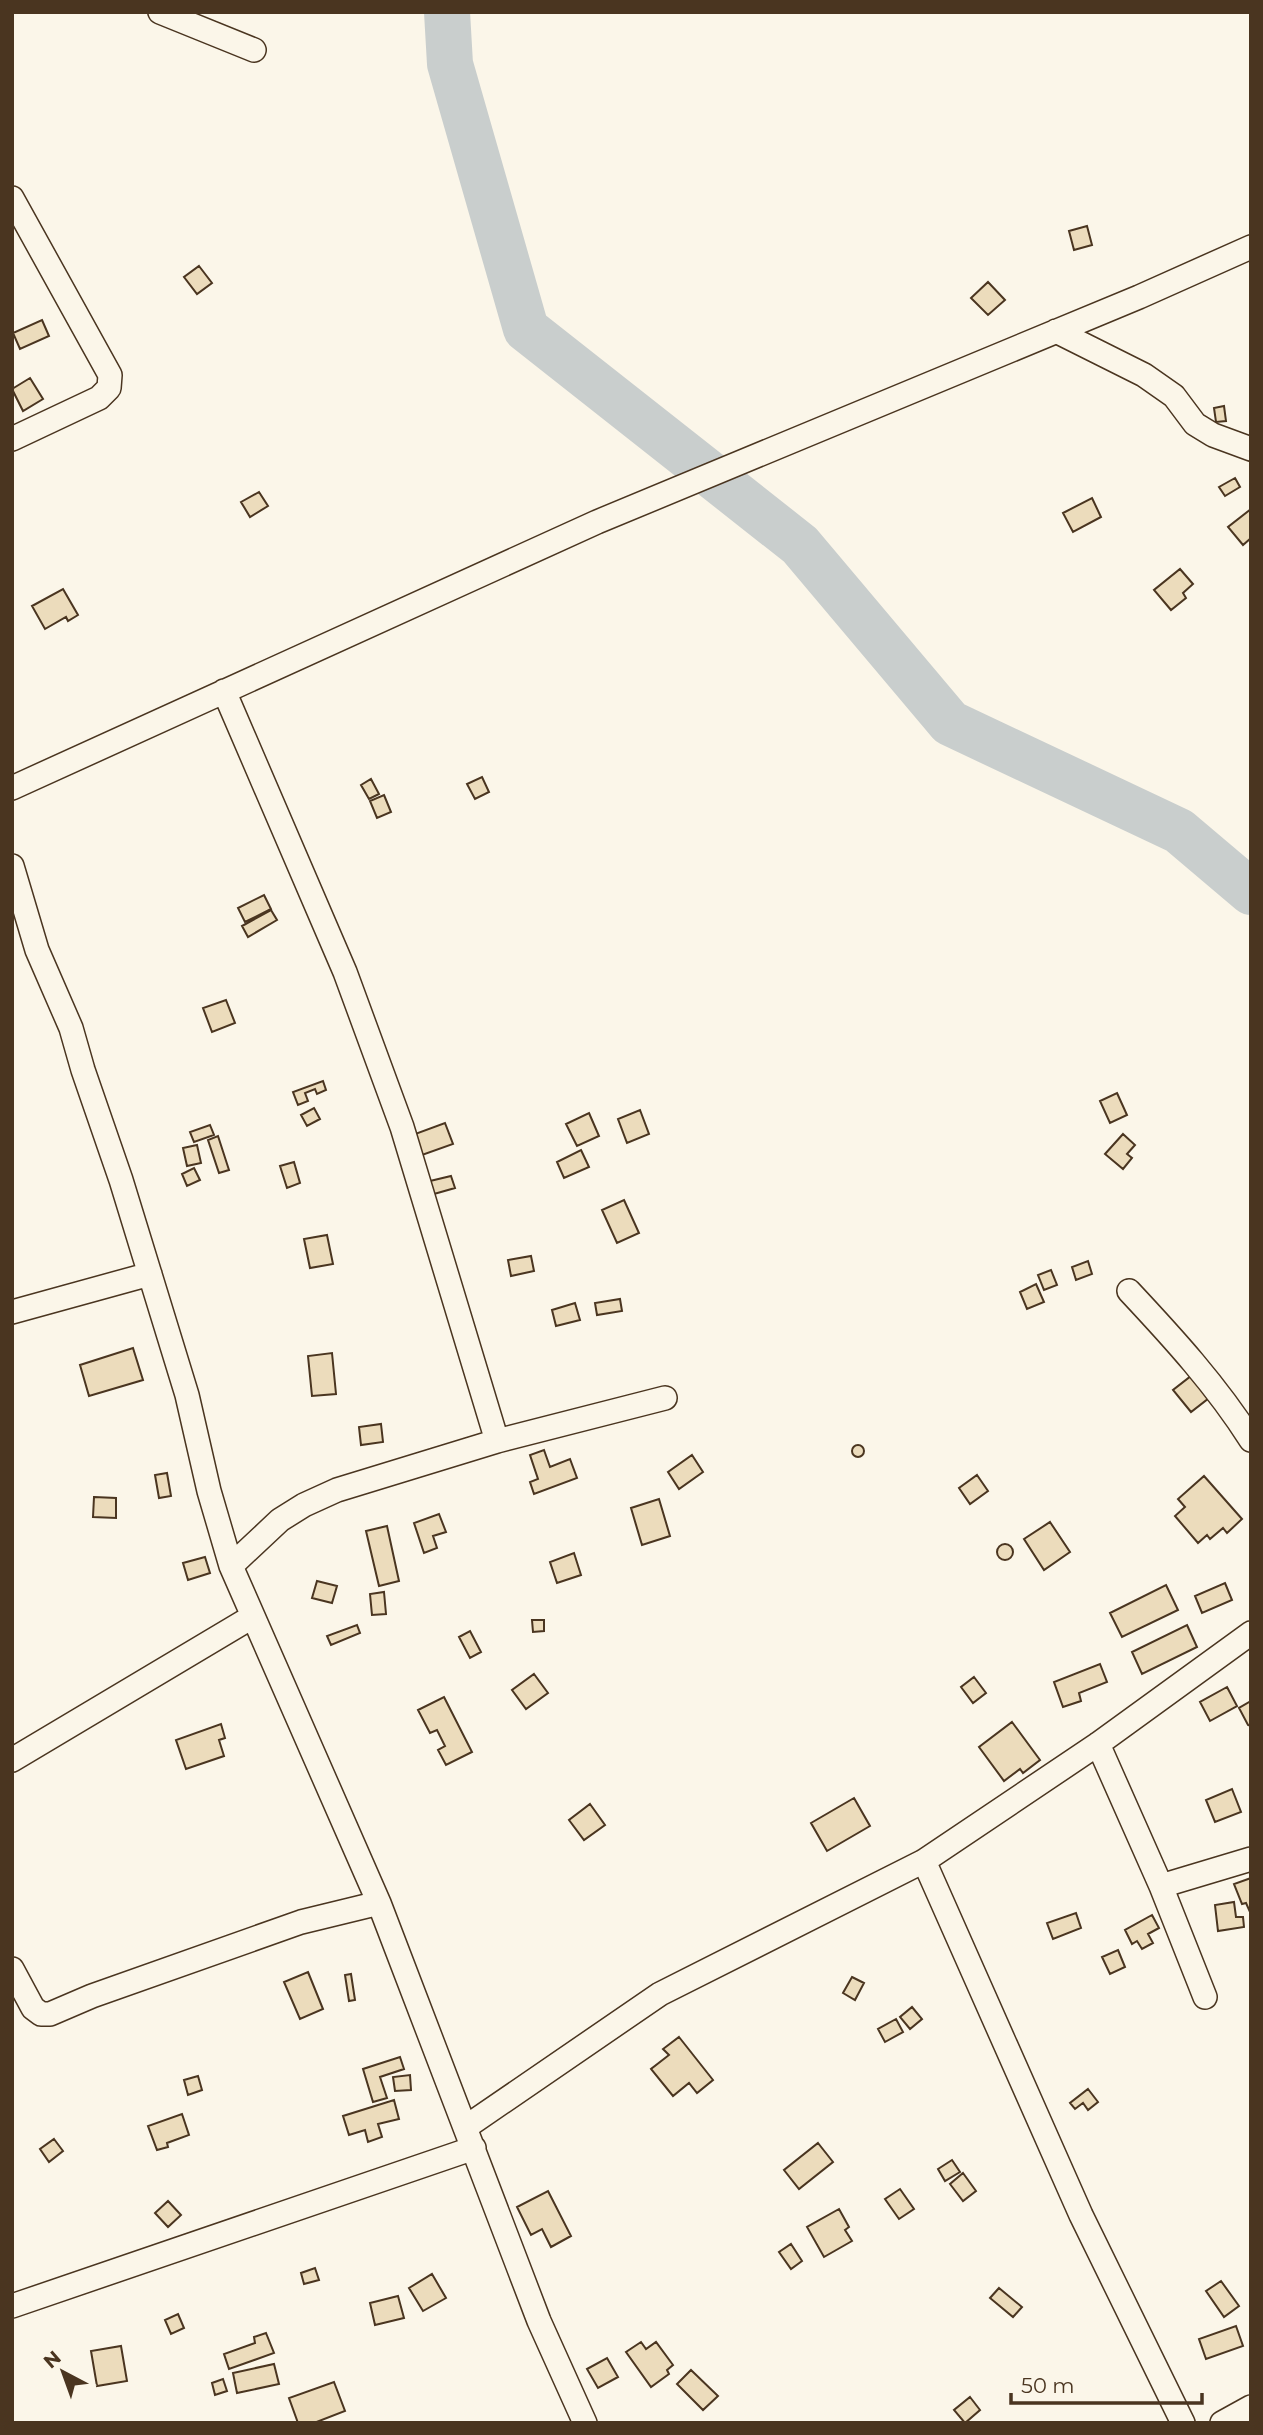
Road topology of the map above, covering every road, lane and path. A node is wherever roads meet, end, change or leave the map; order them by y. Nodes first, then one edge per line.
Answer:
1 (160, 12) edge
2 (254, 50) dead end
3 (12, 198) edge
4 (1251, 247) edge
5 (1056, 331) junction
6 (12, 439) edge
7 (1251, 449) edge
8 (224, 691) junction
9 (12, 788) edge
10 (12, 866) edge
11 (150, 1274) junction
12 (1129, 1290) dead end
13 (12, 1312) edge
14 (665, 1398) dead end
15 (1251, 1440) edge
16 (497, 1441) junction
17 (230, 1566) junction
18 (253, 1617) junction
19 (1251, 1633) edge
20 (1098, 1744) junction
21 (12, 1760) edge
22 (1251, 1859) edge
23 (924, 1861) junction
24 (1161, 1886) junction
25 (379, 1903) junction
26 (12, 1969) edge
27 (1205, 1997) dead end
28 (470, 2137) junction
29 (12, 2306) edge
30 (1251, 2407) edge
31 (578, 2421) edge
32 (1183, 2423) edge
33 (1222, 2423) edge

1 - 2 street
3 - 6 street
4 - 5 street
5 - 7 street
5 - 8 street
8 - 9 street
8 - 16 street
10 - 11 street
11 - 13 street
11 - 17 street
12 - 15 street
14 - 16 street
16 - 17 street
17 - 18 street
18 - 21 street
18 - 25 street
19 - 20 street
20 - 23 street
20 - 24 street
22 - 24 street
23 - 28 street
23 - 32 street
24 - 27 street
25 - 26 street
25 - 28 street
28 - 29 street
28 - 31 street
30 - 33 street

